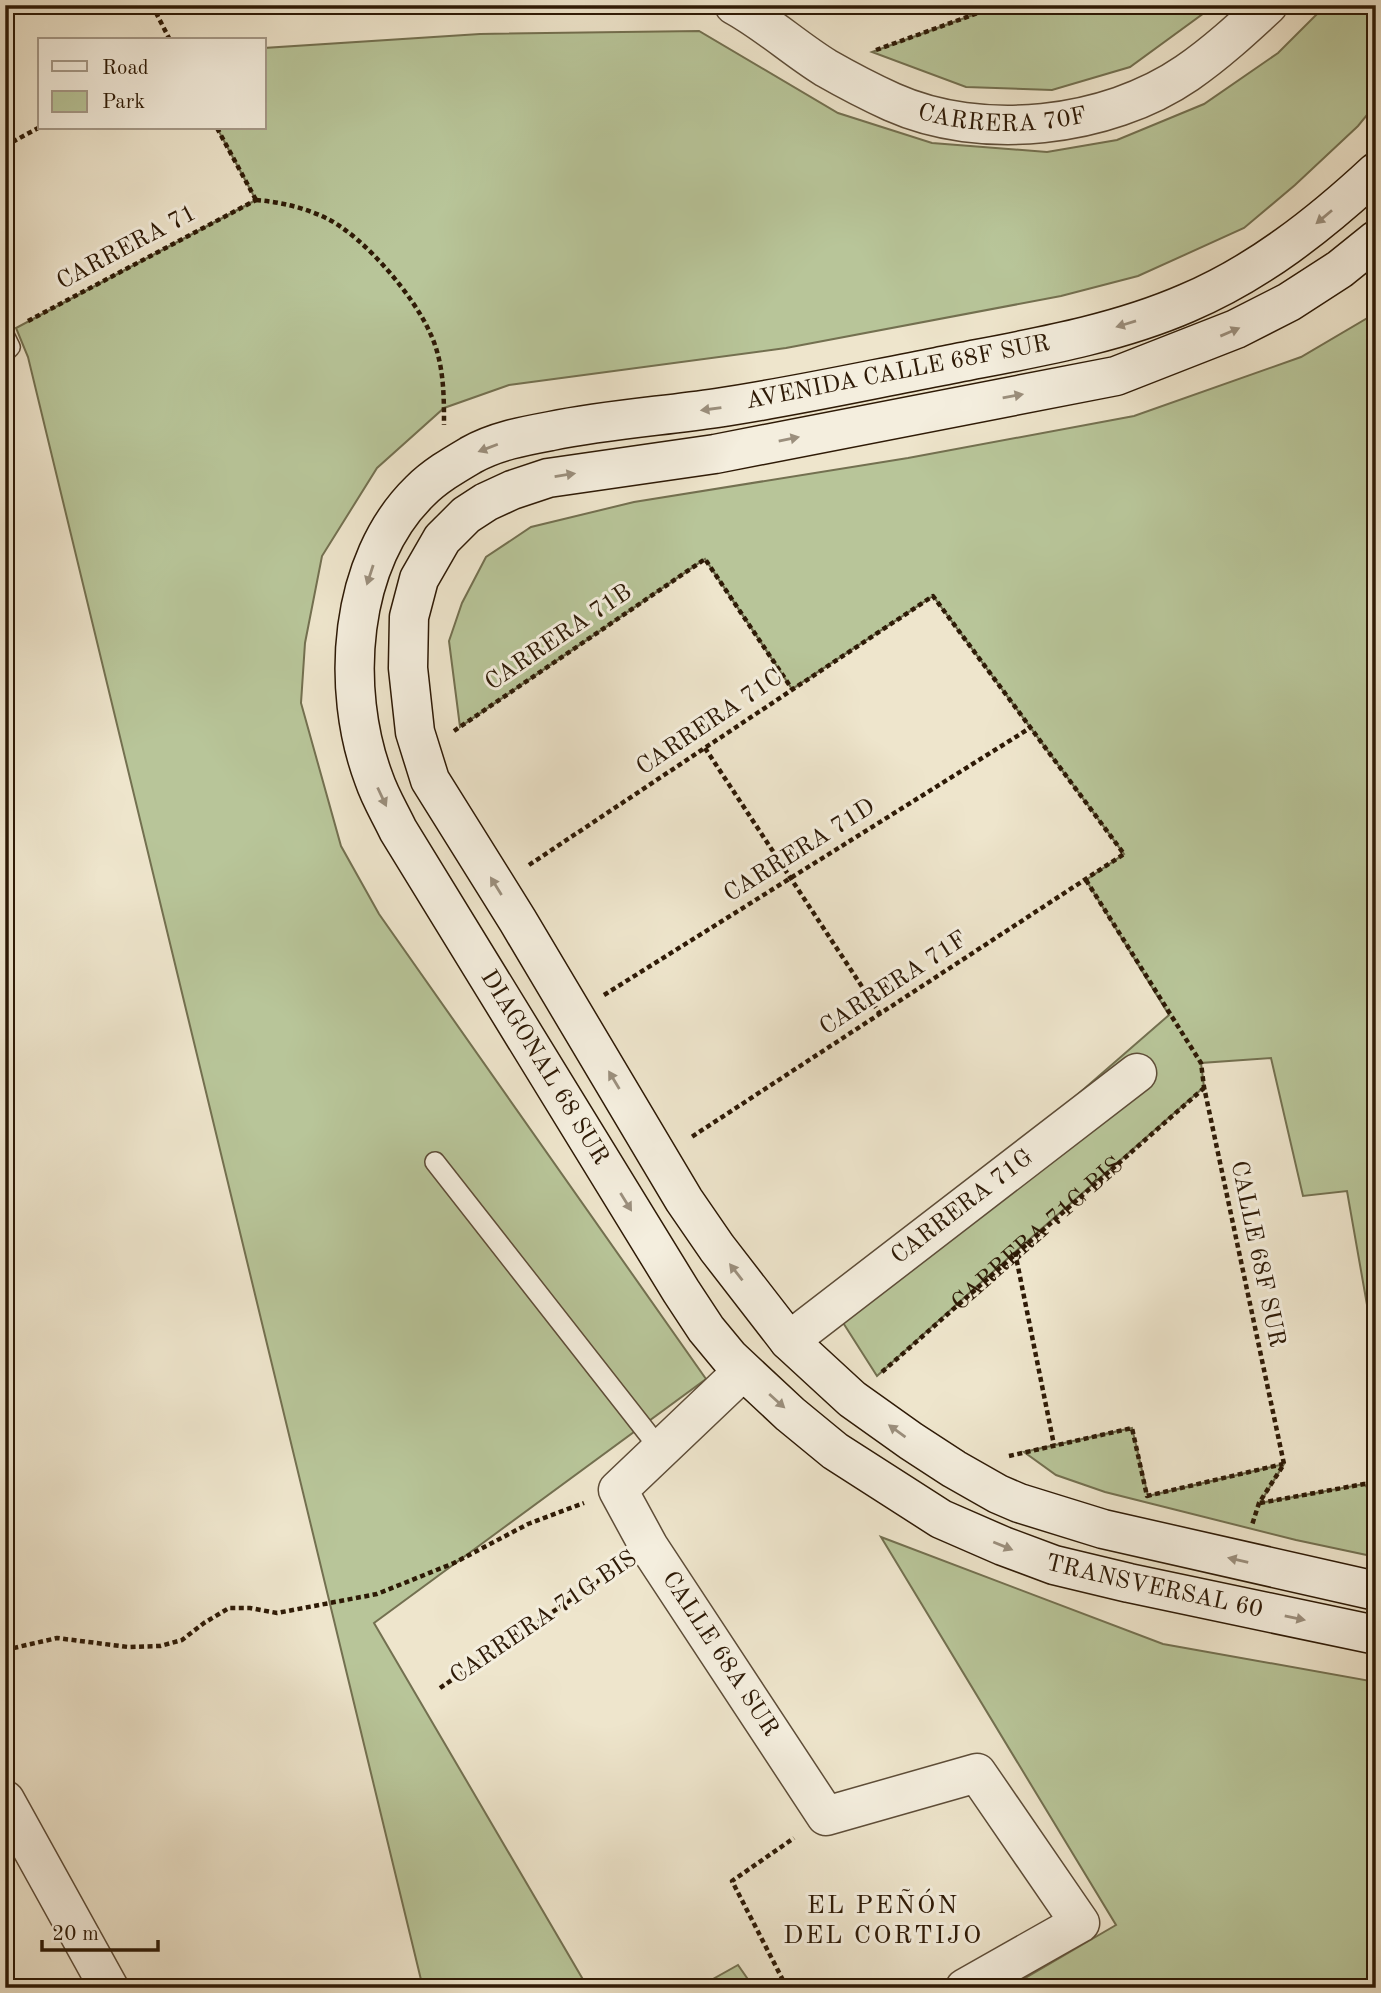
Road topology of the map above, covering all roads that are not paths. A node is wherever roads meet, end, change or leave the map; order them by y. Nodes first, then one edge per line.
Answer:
1 (734, 5) edge
2 (1268, 5) edge
3 (1376, 172) edge
4 (1376, 240) edge
5 (5, 337) edge
6 (5, 352) edge
7 (400, 515) joint
8 (1137, 1073) dead end
9 (435, 1162) dead end
10 (789, 1341) junction
11 (743, 1371) junction
12 (660, 1449) junction
13 (941, 1519) joint
14 (1376, 1591) edge
15 (1376, 1635) edge
16 (5, 1800) edge
17 (109, 1988) edge
18 (965, 1988) edge

1 - 2 street, CARRERA 70F
3 -> 7 street, AVENIDA CALLE 68F SUR
10 -> 4 street, AVENIDA CALLE 68F SUR
5 - 6 lane
7 -> 11 street, DIAGONAL 68 SUR
8 - 10 street, CARRERA 71G
9 - 12 lane
14 -> 10 street, TRANSVERSAL 60
11 - 12 street
11 -> 13 street, DIAGONAL 68 SUR
12 - 18 street, CALLE 68A SUR
13 -> 15 street, TRANSVERSAL 60
16 - 17 street

